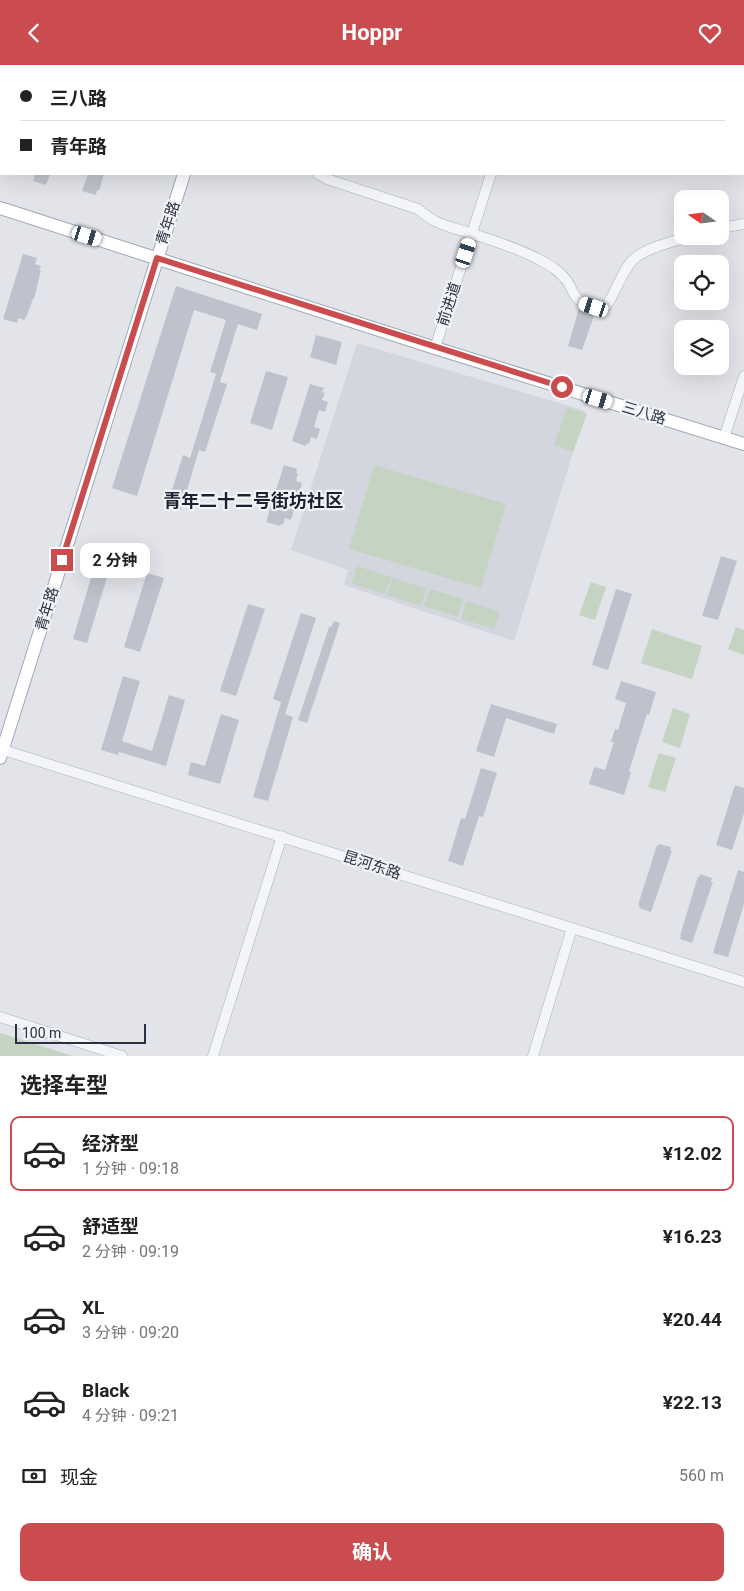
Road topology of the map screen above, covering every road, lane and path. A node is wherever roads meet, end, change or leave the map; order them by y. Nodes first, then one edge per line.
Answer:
1 (184, 175) edge
2 (320, 175) edge
3 (491, 175) edge
4 (0, 208) edge
5 (744, 224) edge
6 (729, 226) edge
7 (472, 234) junction
8 (674, 241) edge
9 (157, 258) junction
10 (435, 348) junction
11 (744, 376) edge
12 (724, 438) junction
13 (744, 444) edge
14 (1, 752) edge
15 (282, 836) junction
16 (572, 928) junction
17 (744, 982) edge
18 (0, 1017) edge
19 (122, 1056) edge
20 (213, 1056) edge
21 (533, 1056) edge

1 - 9 main road, 青年路
2 - 7 street
3 - 7 street, 前进道
4 - 9 main road, 三八路
5 - 6 street
7 - 8 street
7 - 10 street, 前进道
9 - 10 main road, 三八路
9 - 14 main road, 青年路
10 - 12 main road, 三八路
11 - 12 street
12 - 13 main road, 三八路
14 - 15 street, 昆河东路
15 - 16 street, 昆河东路
15 - 20 street
16 - 17 street, 昆河东路
16 - 21 street
18 - 19 street

